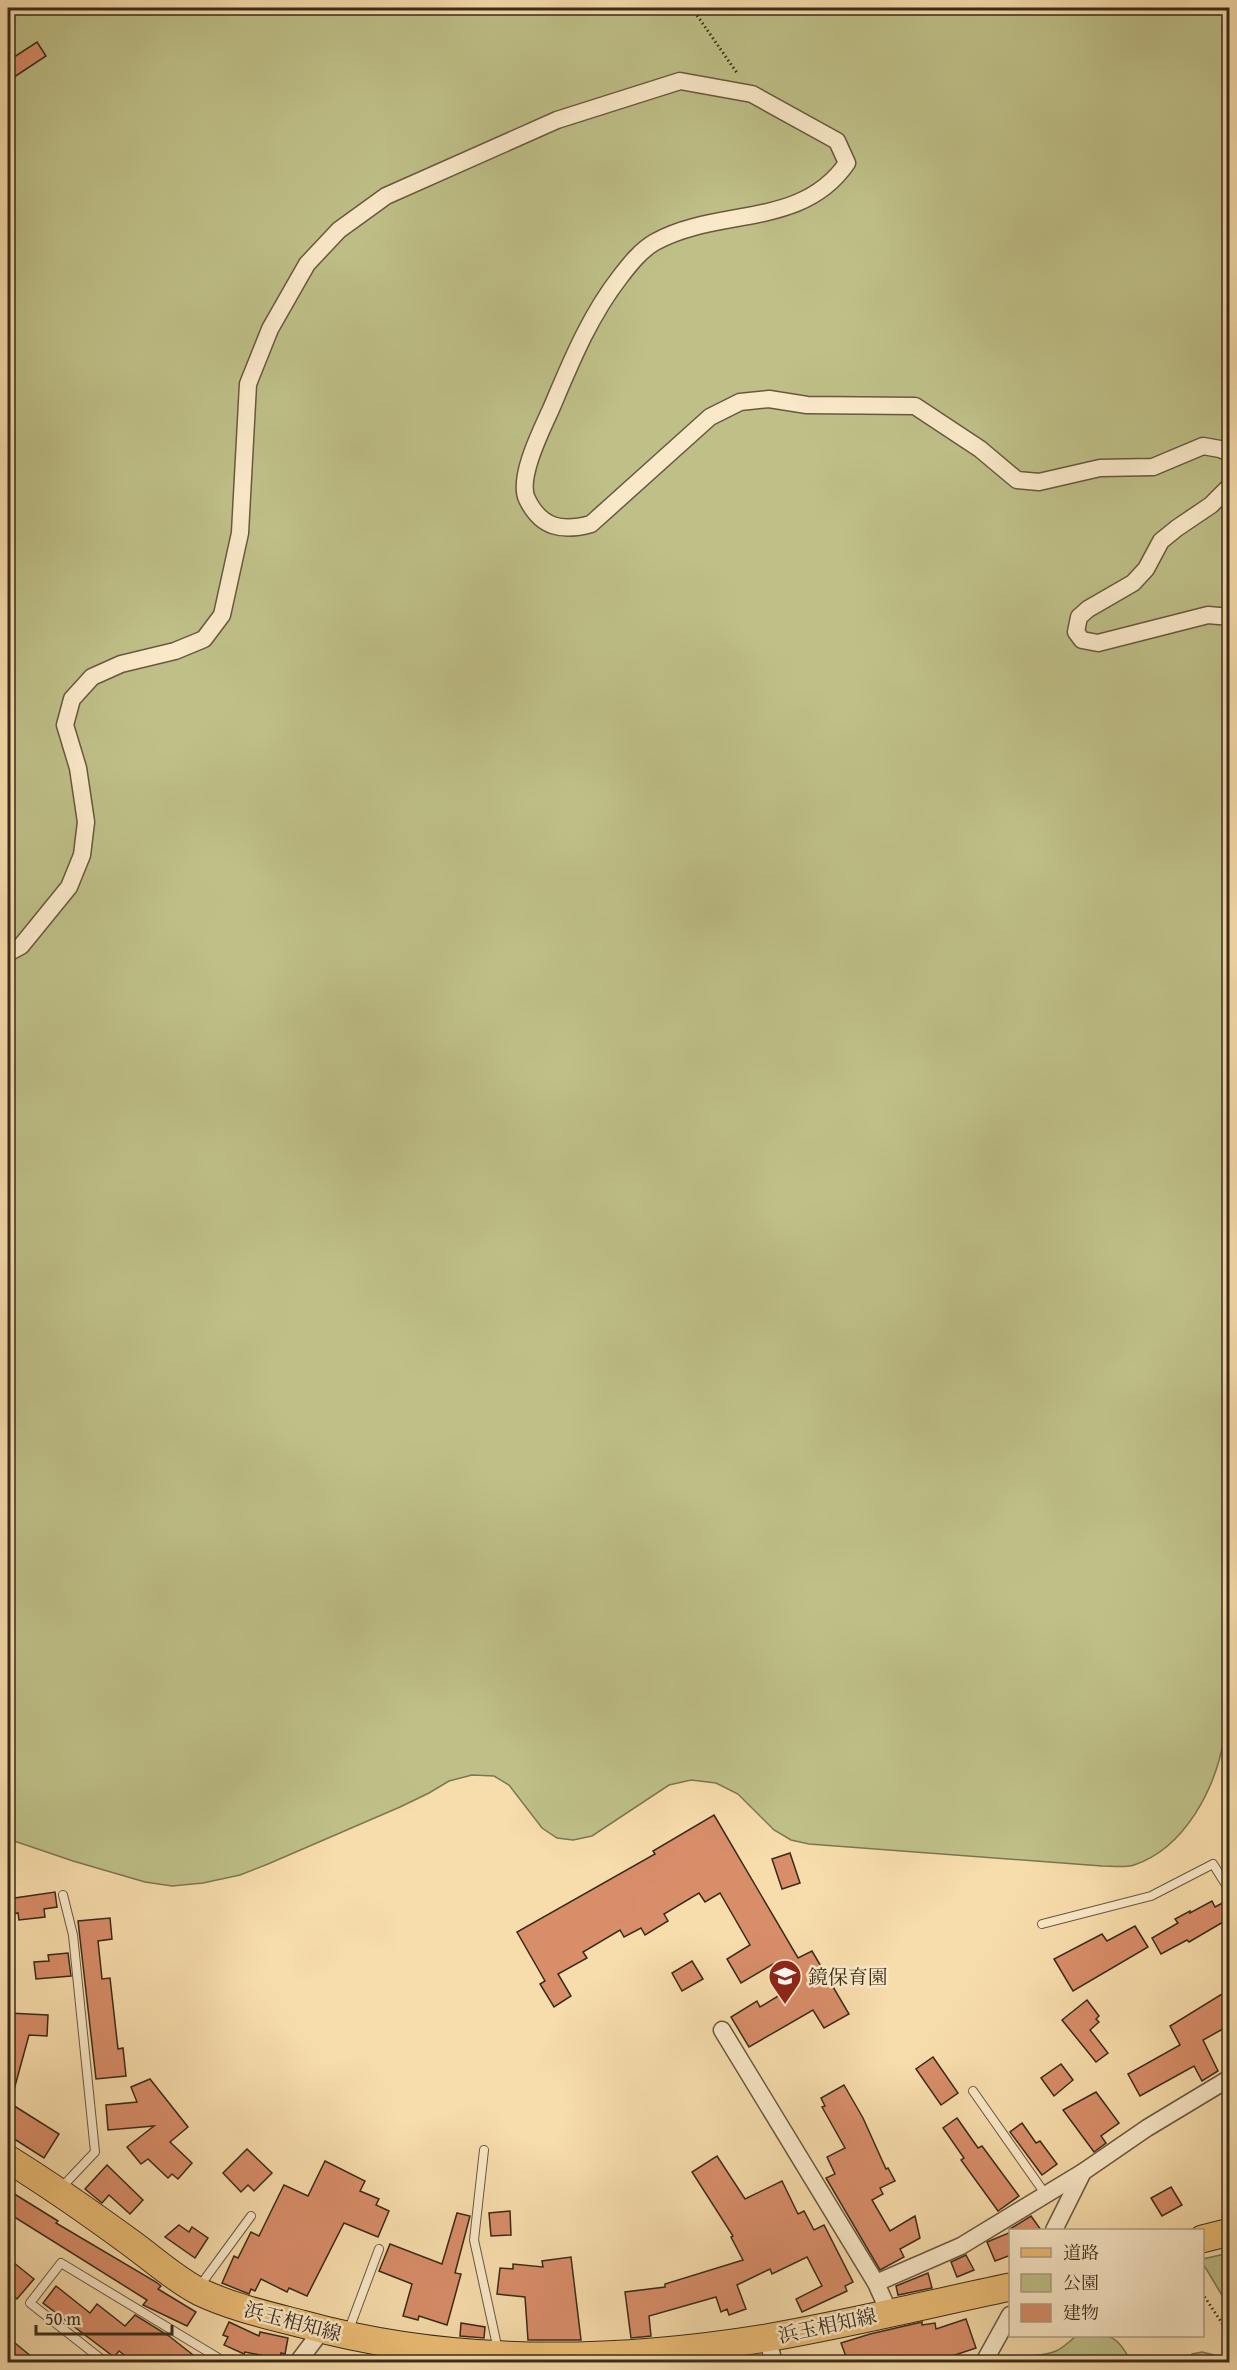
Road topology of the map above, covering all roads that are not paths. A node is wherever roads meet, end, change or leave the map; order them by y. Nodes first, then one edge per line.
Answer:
1 (1230, 453) edge
2 (1230, 486) edge
3 (1230, 617) edge
4 (8, 953) edge
5 (1230, 1891) edge
6 (63, 1895) dead end
7 (1042, 1924) dead end
8 (722, 2030) dead end
9 (1230, 2078) edge
10 (973, 2091) dead end
11 (484, 2150) dead end
12 (8, 2159) edge
13 (1083, 2172) junction
14 (59, 2190) junction
15 (1046, 2195) junction
16 (251, 2216) dead end
17 (1054, 2229) edge
18 (1230, 2232) edge
19 (1204, 2238) edge
20 (379, 2249) dead end
21 (876, 2283) junction
22 (1009, 2287) edge
23 (197, 2290) junction
24 (890, 2312) junction
25 (1009, 2318) edge
26 (334, 2333) junction
27 (770, 2350) edge
28 (673, 2356) edge
29 (500, 2357) junction
30 (105, 2362) edge
31 (225, 2362) edge
32 (298, 2362) edge
33 (984, 2362) edge

1 - 4 street
2 - 3 street
5 - 7 lane
6 - 14 lane
8 - 21 street
9 - 13 street
10 - 15 lane
11 - 29 lane
12 - 14 main road, 浜玉相知線
13 - 15 street
13 - 17 street
14 - 23 main road, 浜玉相知線
15 - 21 street
16 - 23 lane
18 - 19 main road
20 - 26 lane
21 - 24 street
22 - 24 main road, 浜玉相知線
23 - 26 main road, 浜玉相知線
24 - 27 main road, 浜玉相知線
25 - 33 street
26 - 29 main road, 浜玉相知線
26 - 32 street
27 - 28 main road, 浜玉相知線
28 - 29 main road, 浜玉相知線
30 - 31 lane

